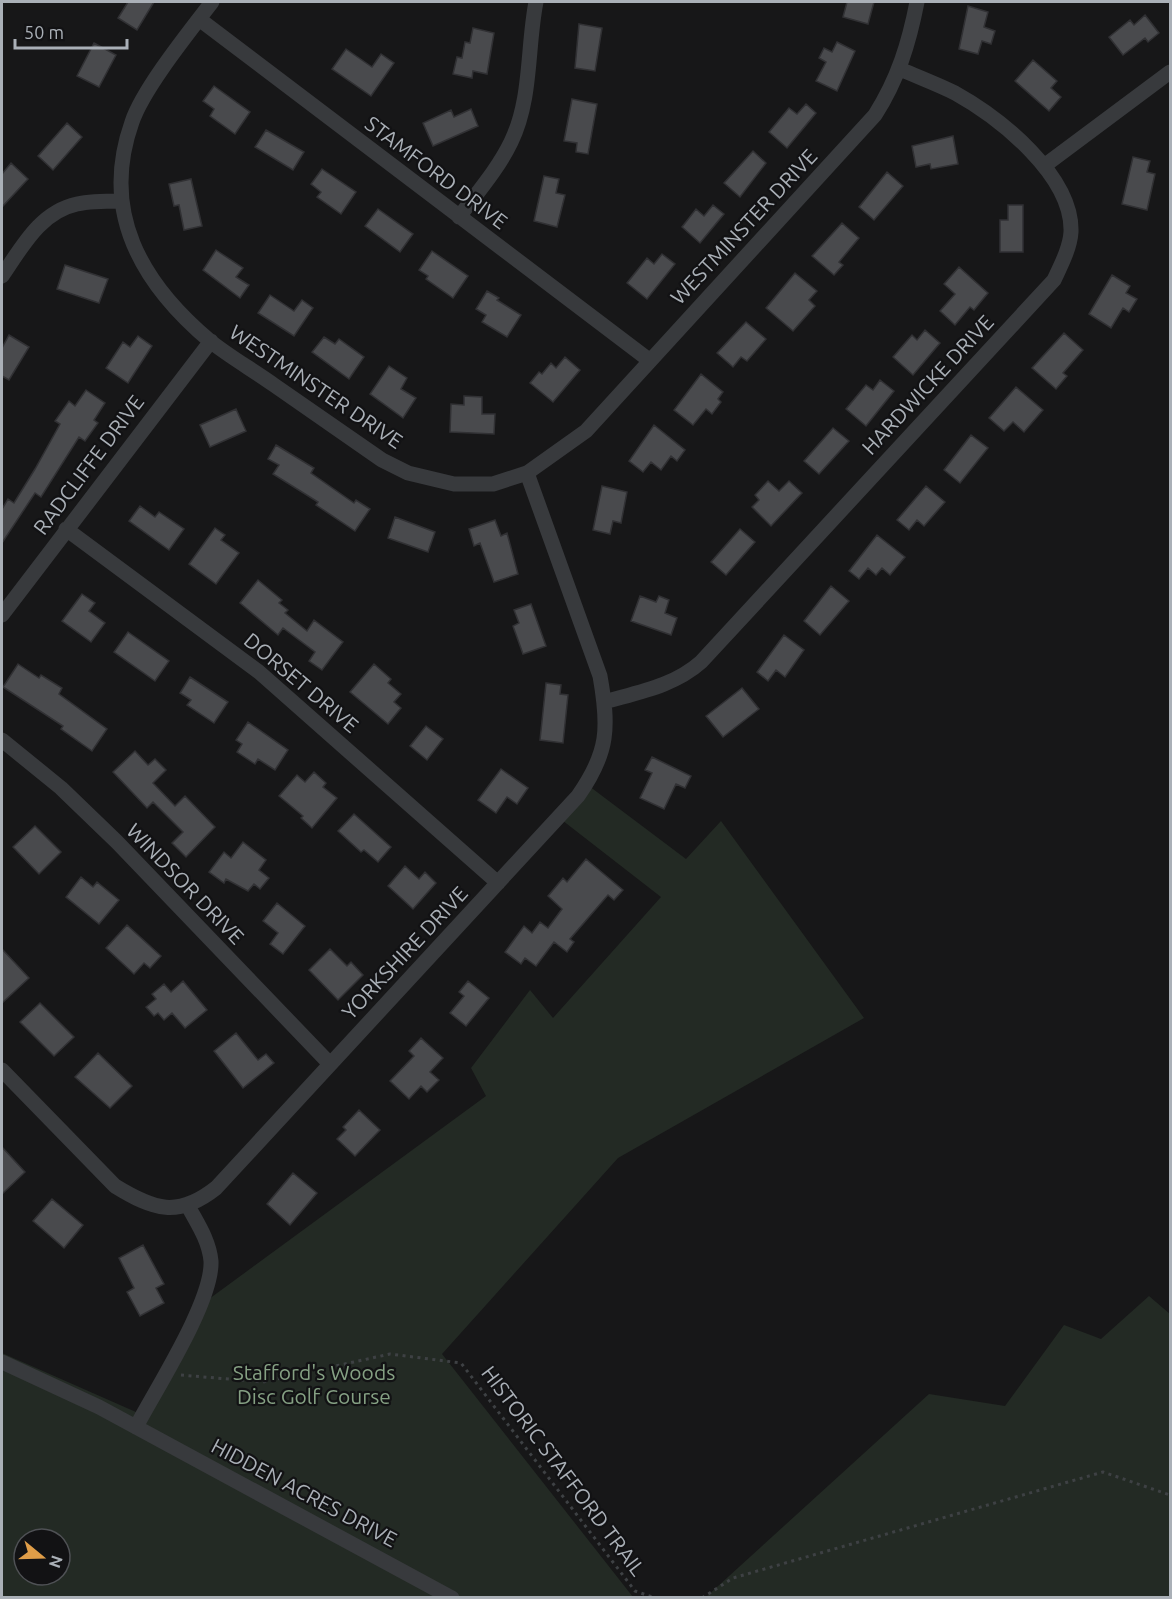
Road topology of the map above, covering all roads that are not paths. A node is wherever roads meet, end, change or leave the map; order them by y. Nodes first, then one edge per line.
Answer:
1 (212, 2) edge
2 (536, 2) edge
3 (917, 2) edge
4 (199, 19) junction
5 (900, 69) junction
6 (1170, 72) edge
7 (1044, 166) junction
8 (120, 201) junction
9 (459, 218) junction
10 (2, 276) edge
11 (211, 341) junction
12 (649, 360) junction
13 (527, 473) junction
14 (66, 529) junction
15 (2, 615) edge
16 (604, 702) junction
17 (2, 740) edge
18 (498, 883) junction
19 (330, 1064) junction
20 (2, 1070) edge
21 (188, 1206) junction
22 (2, 1362) edge
23 (136, 1427) junction
24 (452, 1598) edge

1 - 4 street, WESTMINSTER DRIVE
2 - 9 street
3 - 5 street, WESTMINSTER DRIVE
4 - 8 street, WESTMINSTER DRIVE
4 - 9 street, STAMFORD DRIVE
5 - 7 street, HARDWICKE DRIVE
5 - 12 street, WESTMINSTER DRIVE
6 - 7 street
7 - 16 street, HARDWICKE DRIVE
8 - 10 street
8 - 11 street, WESTMINSTER DRIVE
9 - 12 street, STAMFORD DRIVE
11 - 13 street, WESTMINSTER DRIVE
11 - 14 street, RADCLIFFE DRIVE
12 - 13 street, WESTMINSTER DRIVE
13 - 16 street, YORKSHIRE DRIVE
14 - 15 street, RADCLIFFE DRIVE
14 - 18 street, DORSET DRIVE
16 - 18 street, YORKSHIRE DRIVE
17 - 19 street, WINDSOR DRIVE
18 - 19 street, YORKSHIRE DRIVE
19 - 21 street, YORKSHIRE DRIVE
20 - 21 street
21 - 23 street
22 - 23 street, HIDDEN ACRES DRIVE
23 - 24 street, HIDDEN ACRES DRIVE

